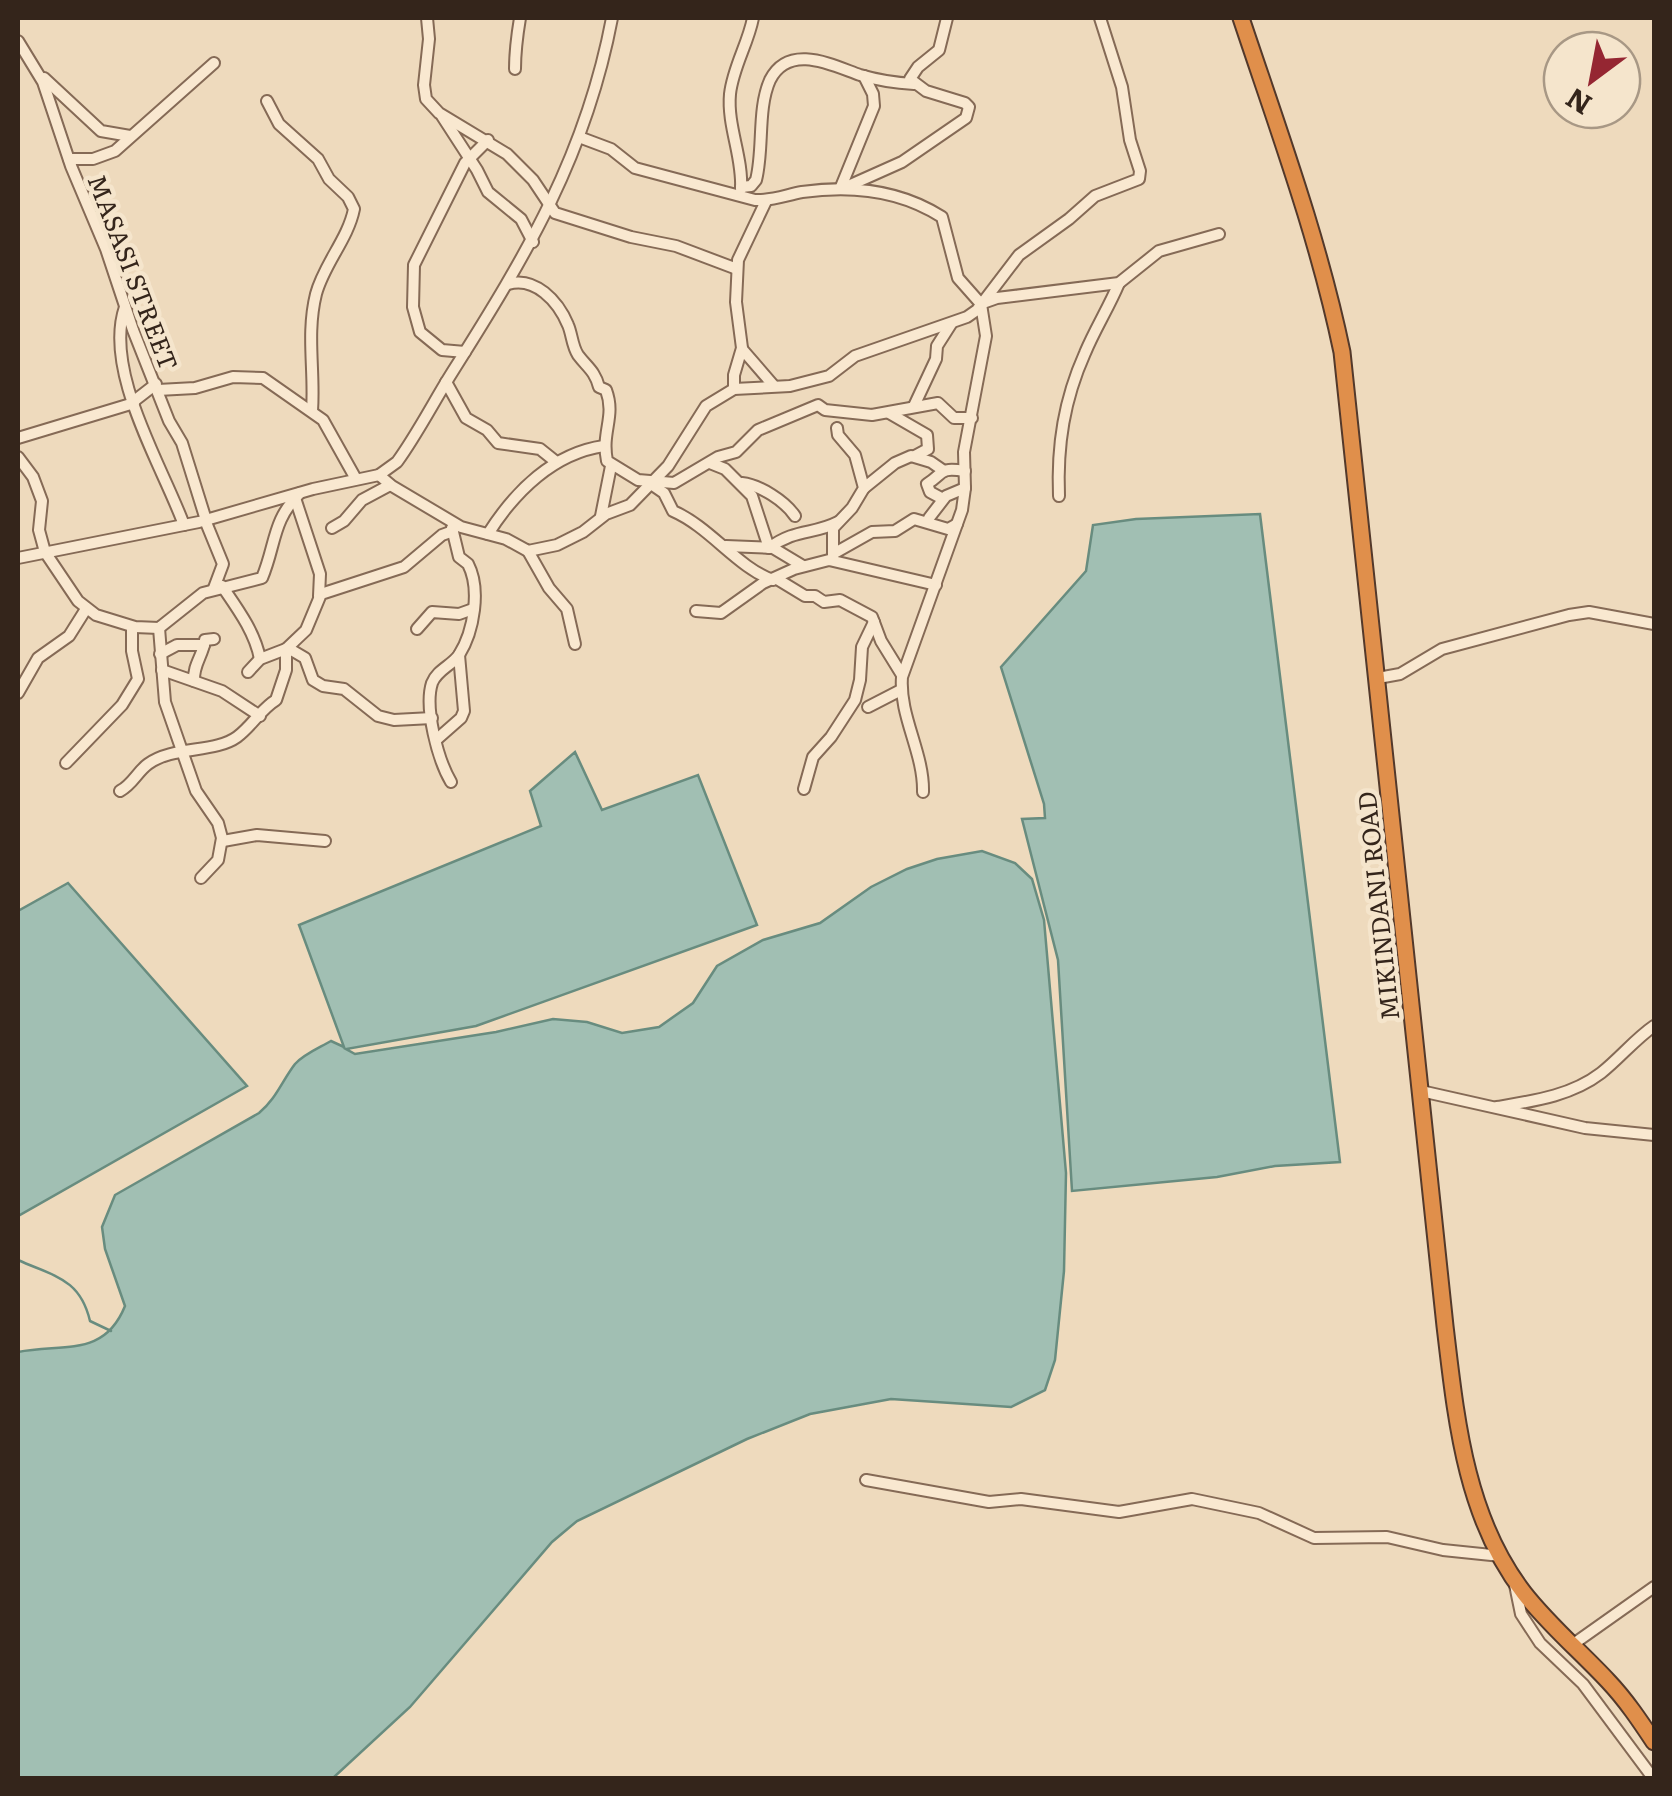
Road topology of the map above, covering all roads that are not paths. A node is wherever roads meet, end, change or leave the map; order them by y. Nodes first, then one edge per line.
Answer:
1 (427, 18) edge
2 (520, 18) edge
3 (612, 18) edge
4 (752, 18) edge
5 (947, 18) edge
6 (1100, 18) edge
7 (1241, 18) edge
8 (18, 41) edge
9 (214, 63) dead end
10 (516, 69) dead end
11 (40, 74) junction
12 (864, 76) junction
13 (914, 84) junction
14 (267, 102) dead end
15 (440, 112) junction
16 (130, 136) junction
17 (579, 137) junction
18 (488, 140) junction
19 (69, 158) junction
20 (468, 159) junction
21 (843, 187) junction
22 (741, 191) junction
23 (766, 201) junction
24 (550, 205) junction
25 (1219, 234) dead end
26 (532, 242) junction
27 (736, 269) junction
28 (1119, 283) junction
29 (508, 284) junction
30 (981, 304) junction
31 (126, 306) junction
32 (950, 324) junction
33 (742, 348) junction
34 (465, 352) junction
35 (446, 382) junction
36 (798, 384) junction
37 (774, 386) junction
38 (155, 389) junction
39 (734, 389) junction
40 (134, 402) junction
41 (914, 406) junction
42 (808, 407) junction
43 (312, 411) junction
44 (888, 412) junction
45 (972, 418) junction
46 (838, 428) dead end
47 (18, 438) edge
48 (604, 446) junction
49 (915, 456) junction
50 (18, 458) edge
51 (555, 461) junction
52 (710, 464) junction
53 (393, 465) junction
54 (611, 466) junction
55 (944, 471) junction
56 (965, 471) junction
57 (379, 475) junction
58 (356, 479) junction
59 (652, 483) junction
60 (740, 483) junction
61 (395, 488) junction
62 (864, 488) junction
63 (966, 488) junction
64 (298, 495) junction
65 (1059, 496) dead end
66 (944, 499) junction
67 (601, 516) junction
68 (795, 516) dead end
69 (929, 518) dead end
70 (205, 520) junction
71 (838, 522) junction
72 (957, 524) junction
73 (184, 525) junction
74 (451, 526) junction
75 (332, 528) dead end
76 (488, 534) junction
77 (726, 546) junction
78 (769, 548) junction
79 (528, 551) junction
80 (46, 552) junction
81 (833, 557) junction
82 (18, 558) edge
83 (803, 566) junction
84 (775, 579) junction
85 (243, 583) junction
86 (936, 585) junction
87 (218, 588) junction
88 (319, 596) junction
89 (238, 608) junction
90 (86, 609) junction
91 (473, 610) junction
92 (696, 611) dead end
93 (874, 622) junction
94 (1654, 624) edge
95 (132, 627) junction
96 (159, 628) junction
97 (417, 629) dead end
98 (575, 644) dead end
99 (287, 648) junction
100 (160, 654) junction
101 (459, 654) junction
102 (260, 658) junction
103 (162, 670) junction
104 (248, 672) dead end
105 (902, 676) junction
106 (1378, 678) junction
107 (194, 681) junction
108 (901, 690) junction
109 (18, 692) edge
110 (868, 706) dead end
111 (260, 716) junction
112 (432, 718) junction
113 (436, 740) junction
114 (183, 750) junction
115 (66, 763) dead end
116 (451, 782) dead end
117 (804, 789) dead end
118 (120, 791) dead end
119 (923, 792) dead end
120 (222, 841) junction
121 (325, 842) dead end
122 (201, 878) dead end
123 (1654, 1026) edge
124 (1421, 1091) junction
125 (1491, 1108) junction
126 (1654, 1135) edge
127 (866, 1480) dead end
128 (1502, 1556) junction
129 (1514, 1579) junction
130 (1654, 1587) edge
131 (1572, 1645) junction
132 (1654, 1742) edge
133 (1653, 1778) edge

1 - 15 street
2 - 10 street
3 - 17 street
4 - 22 street
5 - 13 street
6 - 30 street
7 - 106 highway, MIKINDANI ROAD
8 - 11 street, MASASI STREET
9 - 16 street
11 - 16 street
11 - 19 street, MASASI STREET
12 - 13 street
12 - 21 street
12 - 22 street
13 - 21 street
14 - 43 street
15 - 18 street
15 - 20 street
16 - 19 street
17 - 22 street
17 - 24 street
18 - 20 street
18 - 24 street
19 - 31 street, MASASI STREET
20 - 26 street
20 - 34 street
21 - 23 street
21 - 30 street
22 - 23 street
23 - 27 street
24 - 26 street
24 - 27 street
25 - 28 street
26 - 29 street
27 - 33 street
28 - 30 street
28 - 65 street
29 - 34 street
29 - 48 street
30 - 32 street
30 - 45 street
31 - 38 street, MASASI STREET
31 - 40 street
32 - 36 street
32 - 41 street
33 - 37 street
33 - 39 street
34 - 35 street
35 - 51 street
35 - 53 street
36 - 37 street
36 - 42 street
37 - 39 street
38 - 40 street
38 - 43 street
38 - 70 street, MASASI STREET
39 - 59 street
40 - 47 street
40 - 73 street
41 - 44 street
41 - 45 street
42 - 44 street
42 - 52 street
43 - 58 street
44 - 49 street
45 - 56 street
46 - 62 street
48 - 51 street
48 - 54 street
49 - 55 street
49 - 62 street
50 - 80 street
51 - 76 street
52 - 59 street
52 - 60 street
53 - 57 street
53 - 61 street
54 - 59 street
54 - 67 street
55 - 56 street
55 - 66 street
56 - 63 street
57 - 58 street
57 - 61 street
58 - 64 street
59 - 67 street
59 - 77 street
60 - 68 street
60 - 78 street
61 - 74 street
61 - 75 street
62 - 71 street
63 - 66 street
63 - 72 street
64 - 70 street
64 - 85 street
64 - 88 street
66 - 69 street
67 - 79 street
70 - 73 street
70 - 87 street, MASASI STREET
71 - 78 street
71 - 81 street
72 - 81 street
72 - 86 street
73 - 80 street
74 - 76 street
74 - 88 street
74 - 91 street
76 - 79 street
77 - 78 street
77 - 84 street
78 - 83 street
79 - 98 street
80 - 82 street
80 - 90 street
81 - 83 street
81 - 86 street
83 - 84 street
84 - 92 street
84 - 93 street
85 - 87 street
85 - 89 street
86 - 105 street
87 - 89 street
87 - 96 street
88 - 99 street
89 - 102 street
90 - 95 street
90 - 109 street
91 - 97 street
91 - 101 street
93 - 105 street
93 - 117 street
94 - 106 street
95 - 96 street
95 - 115 street
96 - 100 street
99 - 102 street
99 - 111 street
99 - 112 street
100 - 103 street
100 - 107 street
101 - 112 street
101 - 113 street
102 - 104 street
103 - 107 street
103 - 114 street
105 - 108 street
106 - 124 highway, MIKINDANI ROAD
107 - 111 street
108 - 110 street
108 - 119 street
111 - 114 street
112 - 113 street
113 - 116 street
114 - 118 street
114 - 120 street
120 - 121 street
120 - 122 street
123 - 125 street
124 - 125 street
124 - 128 highway, MIKINDANI ROAD
125 - 126 street
127 - 128 street
128 - 129 highway, MIKINDANI ROAD
129 - 131 highway, MIKINDANI ROAD
129 - 133 street
130 - 131 street
131 - 132 highway, MIKINDANI ROAD

